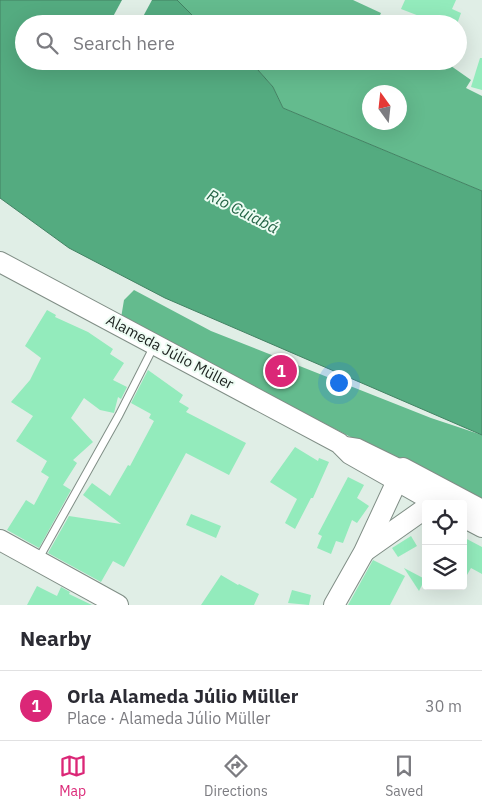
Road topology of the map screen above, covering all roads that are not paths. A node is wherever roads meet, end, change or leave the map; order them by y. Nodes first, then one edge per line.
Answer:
1 (0, 262) edge
2 (155, 344) junction
3 (400, 474) junction
4 (429, 500) edge
5 (482, 510) edge
6 (422, 512) edge
7 (467, 519) edge
8 (482, 527) edge
9 (0, 540) edge
10 (364, 552) junction
11 (37, 561) junction
12 (118, 605) edge
13 (334, 605) edge

1 - 2 main road, Alameda Júlio Müller
2 - 3 main road, Alameda Júlio Müller
2 - 11 lane
3 - 4 main road, Alameda Júlio Müller
3 - 5 main road, Alameda Júlio Müller
3 - 10 main road
6 - 10 main road
7 - 8 main road
9 - 11 main road
10 - 13 main road
11 - 12 main road

